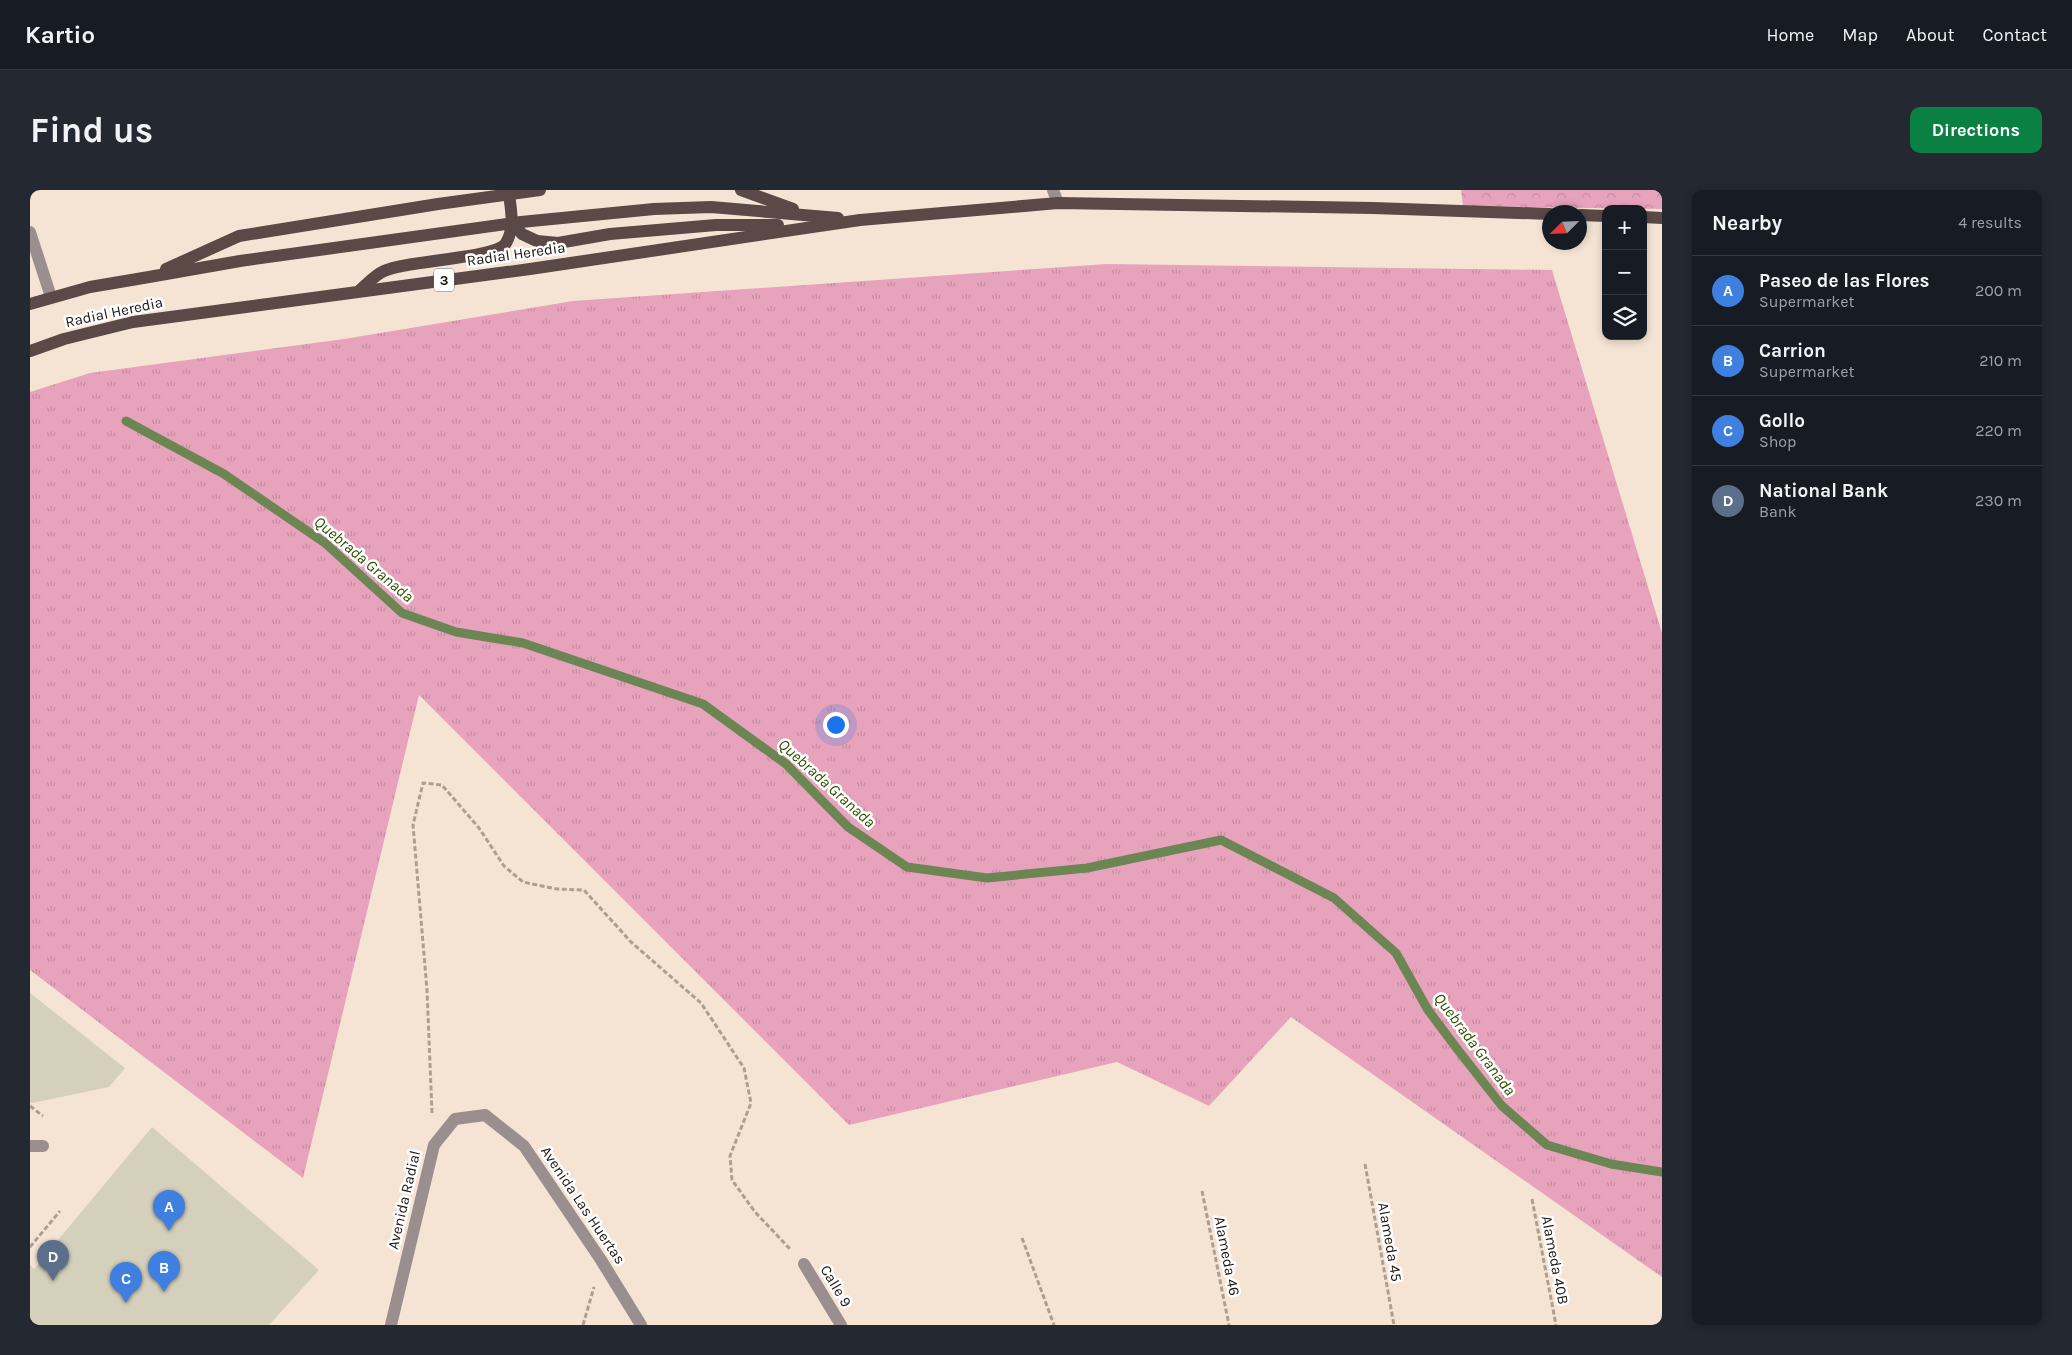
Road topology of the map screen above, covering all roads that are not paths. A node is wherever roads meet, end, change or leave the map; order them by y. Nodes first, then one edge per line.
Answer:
1 (459, 190) edge
2 (540, 190) edge
3 (741, 190) edge
4 (1053, 190) edge
5 (509, 192) edge
6 (1058, 203) junction
7 (438, 204) junction
8 (1542, 214) edge
9 (809, 215) junction
10 (1587, 215) edge
11 (1602, 216) edge
12 (1647, 217) edge
13 (1662, 218) edge
14 (860, 220) junction
15 (513, 223) junction
16 (818, 226) junction
17 (30, 232) edge
18 (149, 277) junction
19 (359, 291) junction
20 (51, 297) junction
21 (30, 304) edge
22 (30, 351) edge
23 (485, 1115) joint
24 (804, 1264) road end
25 (391, 1325) edge
26 (641, 1325) edge
27 (841, 1325) edge

1 - 7 main road
2 - 5 main road
3 - 9 main road
4 - 6 street
5 - 7 main road
5 - 15 main road
6 - 8 main road, Radial Heredia / 3
6 - 14 main road, Radial Heredia / 3
7 - 18 main road
9 - 14 main road, Radial Heredia / 3
9 - 15 main road, Radial Heredia / 3
10 - 11 main road
12 - 13 main road
14 - 16 main road, Radial Heredia / 3
15 - 16 main road
15 - 18 main road, Radial Heredia / 3
15 - 19 main road
16 - 19 main road, Radial Heredia / 3
17 - 20 street
18 - 20 main road, Radial Heredia / 3
19 - 22 main road, Radial Heredia / 3
20 - 21 main road, Radial Heredia / 3
23 - 25 street, Avenida Radial
23 - 26 street, Avenida Las Huertas
24 - 27 street, Calle 9

